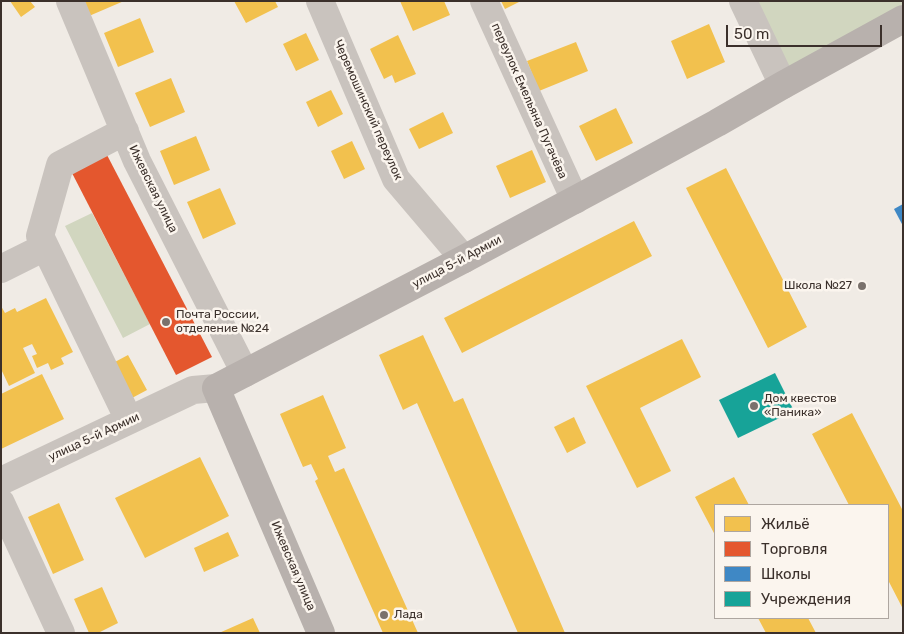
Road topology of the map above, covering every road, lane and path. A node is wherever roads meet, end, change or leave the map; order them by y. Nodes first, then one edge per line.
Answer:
1 (70, 1) edge
2 (320, 1) edge
3 (484, 1) edge
4 (743, 1) edge
5 (903, 19) edge
6 (783, 85) junction
7 (125, 131) junction
8 (574, 200) junction
9 (46, 247) junction
10 (464, 259) junction
11 (1, 269) edge
12 (245, 373) junction
13 (216, 388) junction
14 (129, 420) junction
15 (1, 481) edge
16 (1, 503) edge
17 (61, 633) edge
18 (322, 633) edge

1 - 7 street, Ижевская улица
2 - 10 street, Черемошинский переулок
3 - 8 street, переулок Емельяна Пугачёва
4 - 6 street
5 - 6 main road, улица 5-й Армии
6 - 8 main road, улица 5-й Армии
7 - 9 street
7 - 12 street, Ижевская улица
8 - 10 main road, улица 5-й Армии
9 - 11 street
9 - 14 street
10 - 12 main road, улица 5-й Армии
12 - 13 main road, улица 5-й Армии
13 - 14 street, улица 5-й Армии
13 - 18 main road, Ижевская улица
14 - 15 street, улица 5-й Армии
16 - 17 street

